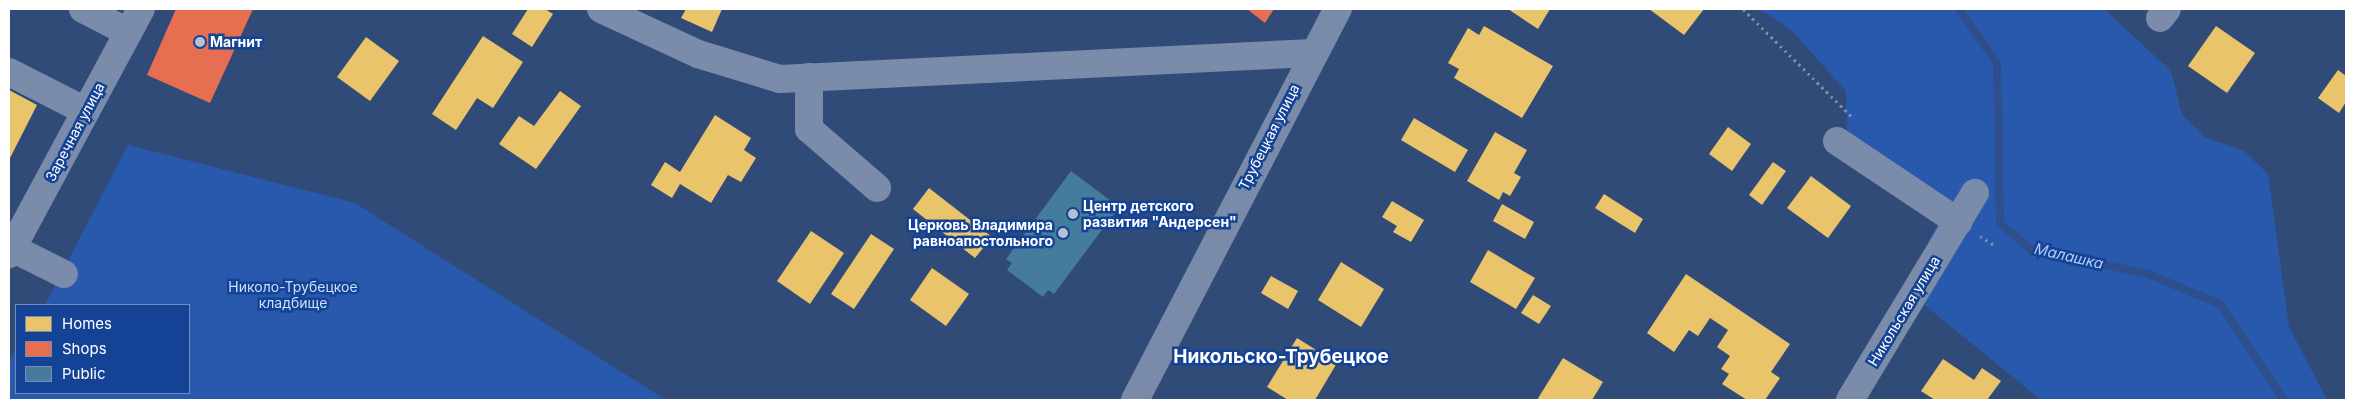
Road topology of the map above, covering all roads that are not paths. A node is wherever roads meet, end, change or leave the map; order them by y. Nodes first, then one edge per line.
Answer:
1 (83, 9) edge
2 (601, 9) edge
3 (1338, 9) edge
4 (134, 20) edge
5 (1312, 53) junction
6 (9, 72) edge
7 (809, 77) junction
8 (86, 111) junction
9 (1841, 144) road end
10 (877, 188) dead end
11 (1975, 193) dead end
12 (1958, 222) junction
13 (10, 251) edge
14 (64, 274) dead end
15 (1135, 400) edge
16 (1850, 400) edge

1 - 4 street
2 - 7 street
3 - 5 main road, Трубецкая улица
4 - 8 street, Заречная улица
5 - 7 street
5 - 15 main road, Трубецкая улица
6 - 8 street
7 - 10 street
8 - 13 street, Заречная улица
9 - 12 street
11 - 12 street, Никольская улица
12 - 16 street, Никольская улица
13 - 14 street

